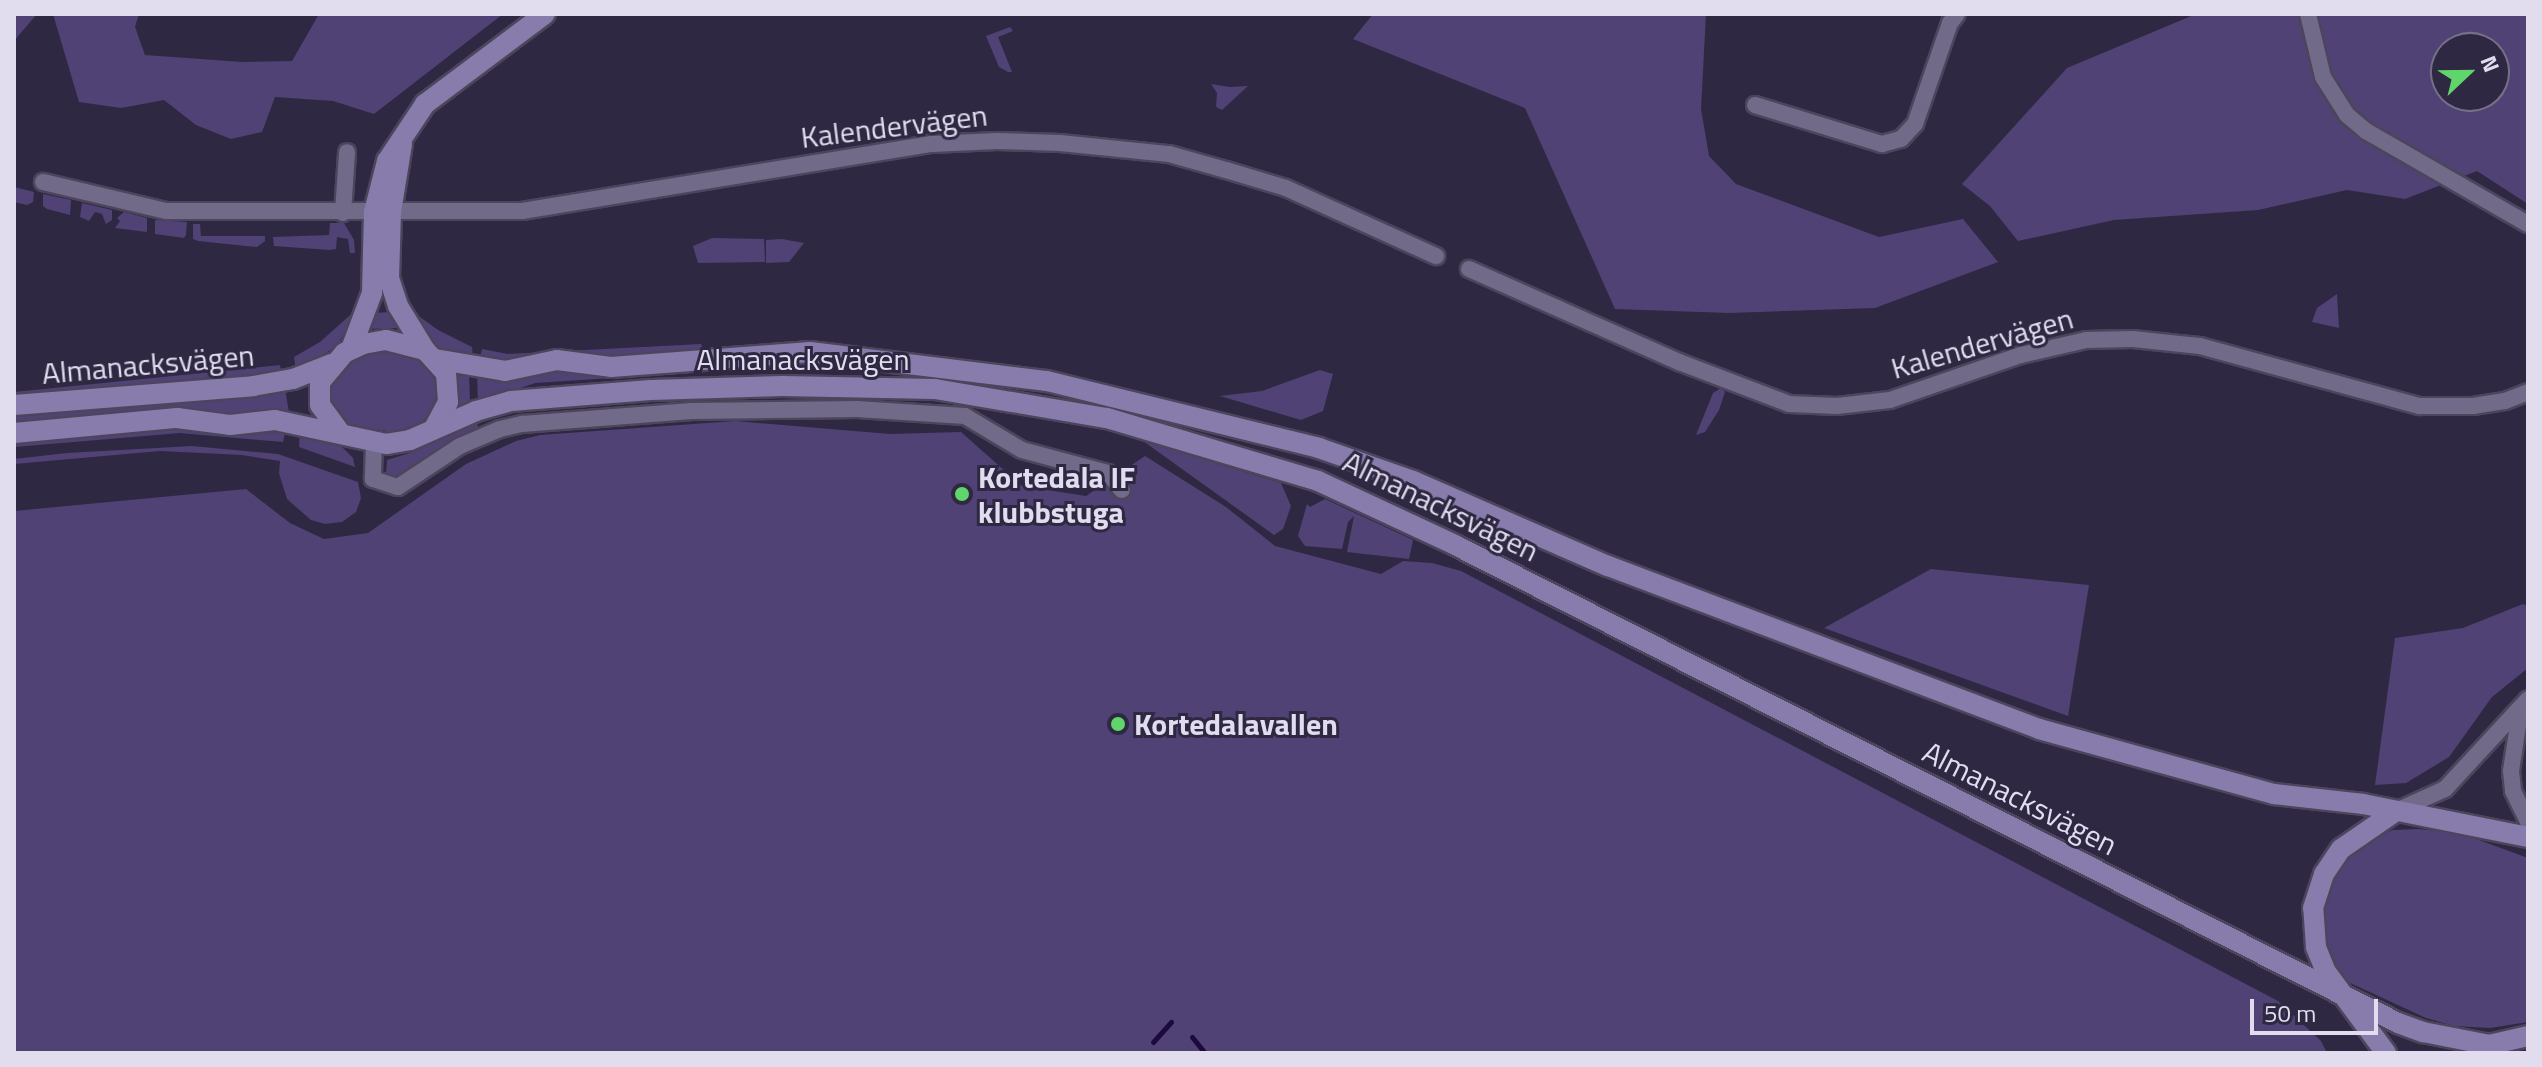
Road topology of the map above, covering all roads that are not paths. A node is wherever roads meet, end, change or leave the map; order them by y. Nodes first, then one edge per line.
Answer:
1 (545, 14) edge
2 (1957, 14) edge
3 (2308, 14) edge
4 (1755, 105) dead end
5 (347, 152) dead end
6 (43, 182) dead end
7 (382, 212) junction
8 (343, 213) junction
9 (2528, 224) edge
10 (1436, 256) dead end
11 (1469, 269) dead end
12 (351, 349) junction
13 (430, 355) junction
14 (331, 364) junction
15 (2528, 392) edge
16 (14, 405) edge
17 (434, 428) junction
18 (339, 431) junction
19 (14, 433) edge
20 (374, 444) junction
21 (1122, 490) dead end
22 (2525, 703) edge
23 (2396, 811) junction
24 (2528, 822) edge
25 (2528, 837) edge
26 (2340, 994) junction
27 (2528, 1036) edge
28 (2528, 1045) edge
29 (2480, 1049) edge
30 (2386, 1053) edge

1 - 7 main road
2 - 4 street
3 - 9 street
5 - 8 street
6 - 8 street, Kalendervägen
7 - 8 street, Kalendervägen
7 - 10 street, Kalendervägen
7 - 12 main road
7 - 13 main road
11 - 15 street, Kalendervägen
12 - 13 main road, Almanacksvägen
12 - 14 main road, Almanacksvägen
13 - 17 main road
13 - 23 main road, Almanacksvägen
14 - 16 main road, Almanacksvägen
14 - 18 main road
17 - 20 main road, Almanacksvägen
17 - 26 main road, Almanacksvägen
18 - 19 main road, Almanacksvägen
18 - 20 main road, Almanacksvägen
20 - 21 street
22 - 23 street
22 - 24 street
23 - 25 main road, Almanacksvägen
23 - 26 main road
26 - 29 main road, Almanacksvägen
26 - 30 main road
27 - 29 main road
28 - 29 main road

